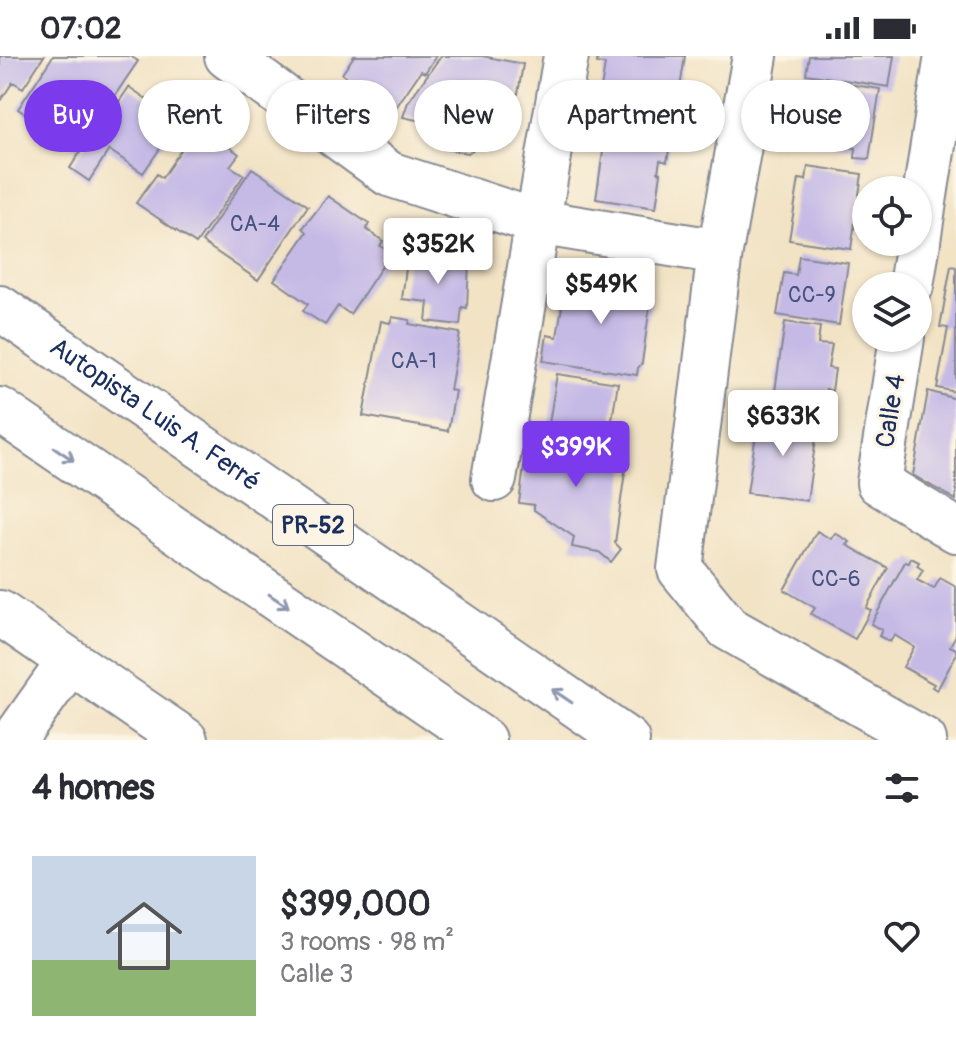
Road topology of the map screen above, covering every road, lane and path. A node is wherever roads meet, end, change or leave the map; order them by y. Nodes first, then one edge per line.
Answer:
1 (227, 56) edge
2 (566, 56) edge
3 (755, 56) edge
4 (947, 56) edge
5 (928, 176) edge
6 (537, 222) junction
7 (720, 252) junction
8 (0, 308) edge
9 (900, 352) edge
10 (0, 410) edge
11 (494, 479) dead end
12 (956, 530) edge
13 (0, 613) edge
14 (70, 661) junction
15 (911, 737) edge
16 (14, 740) edge
17 (185, 740) edge
18 (483, 740) edge
19 (627, 740) edge

1 - 6 main road
2 - 6 main road
3 - 7 main road
4 - 5 main road
6 - 7 main road
6 - 11 main road
7 - 15 main road
19 -> 8 main road, Autopista Luis A. Ferré / PR-52
9 - 12 main road, Calle 4
10 -> 18 main road
13 - 14 main road
14 - 16 main road
14 - 17 main road

